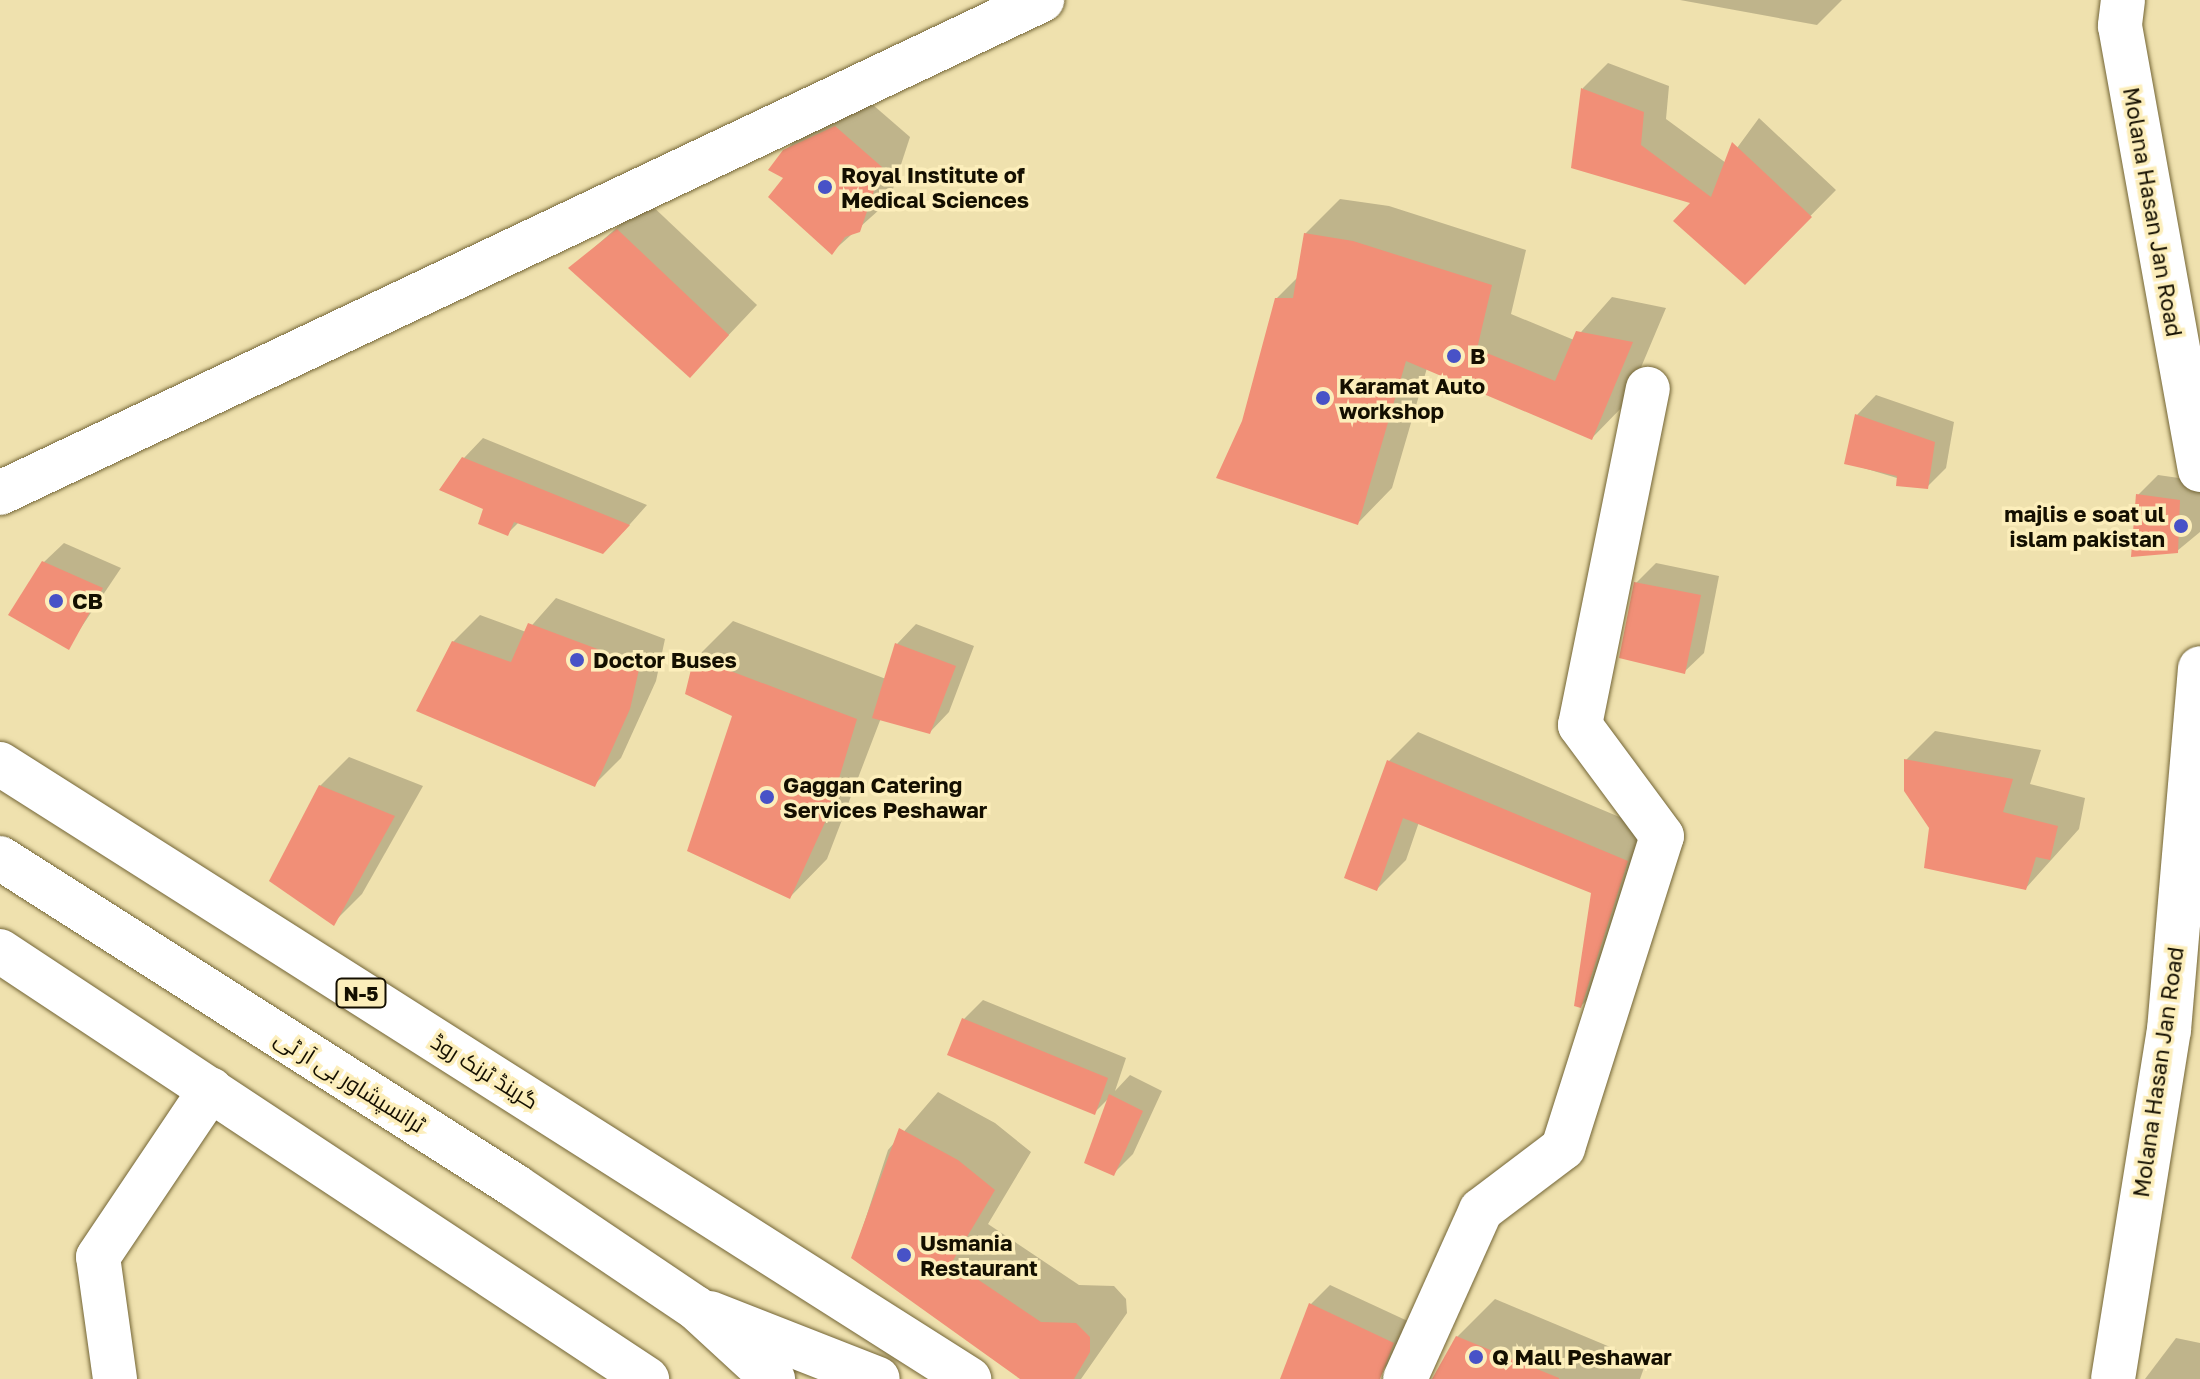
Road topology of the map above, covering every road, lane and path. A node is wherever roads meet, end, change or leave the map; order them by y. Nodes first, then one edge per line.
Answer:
1 (1042, 0) edge
2 (2123, 0) edge
3 (1648, 389) dead end
4 (2200, 470) edge
5 (0, 493) edge
6 (2200, 668) edge
7 (0, 764) edge
8 (0, 858) edge
9 (0, 951) edge
10 (211, 1089) junction
11 (696, 1308) junction
12 (115, 1379) edge
13 (647, 1379) edge
14 (773, 1379) edge
15 (878, 1379) edge
16 (969, 1379) edge
17 (1405, 1379) edge
18 (2113, 1379) edge

1 - 5 main road
2 - 4 main road, Molana Hasan Jan Road
3 - 17 main road
6 - 18 main road, Molana Hasan Jan Road
7 - 16 main road, گرینڈ ٹرنک روڈ / N-5
8 - 11 main road, ٹرانسپشاور بی آر ٹی
9 - 10 main road
10 - 12 main road
10 - 13 main road
11 - 14 main road, ٹرانسپشاور بی آر ٹی
11 - 15 main road, ٹرانسپشاور بی آر ٹی

